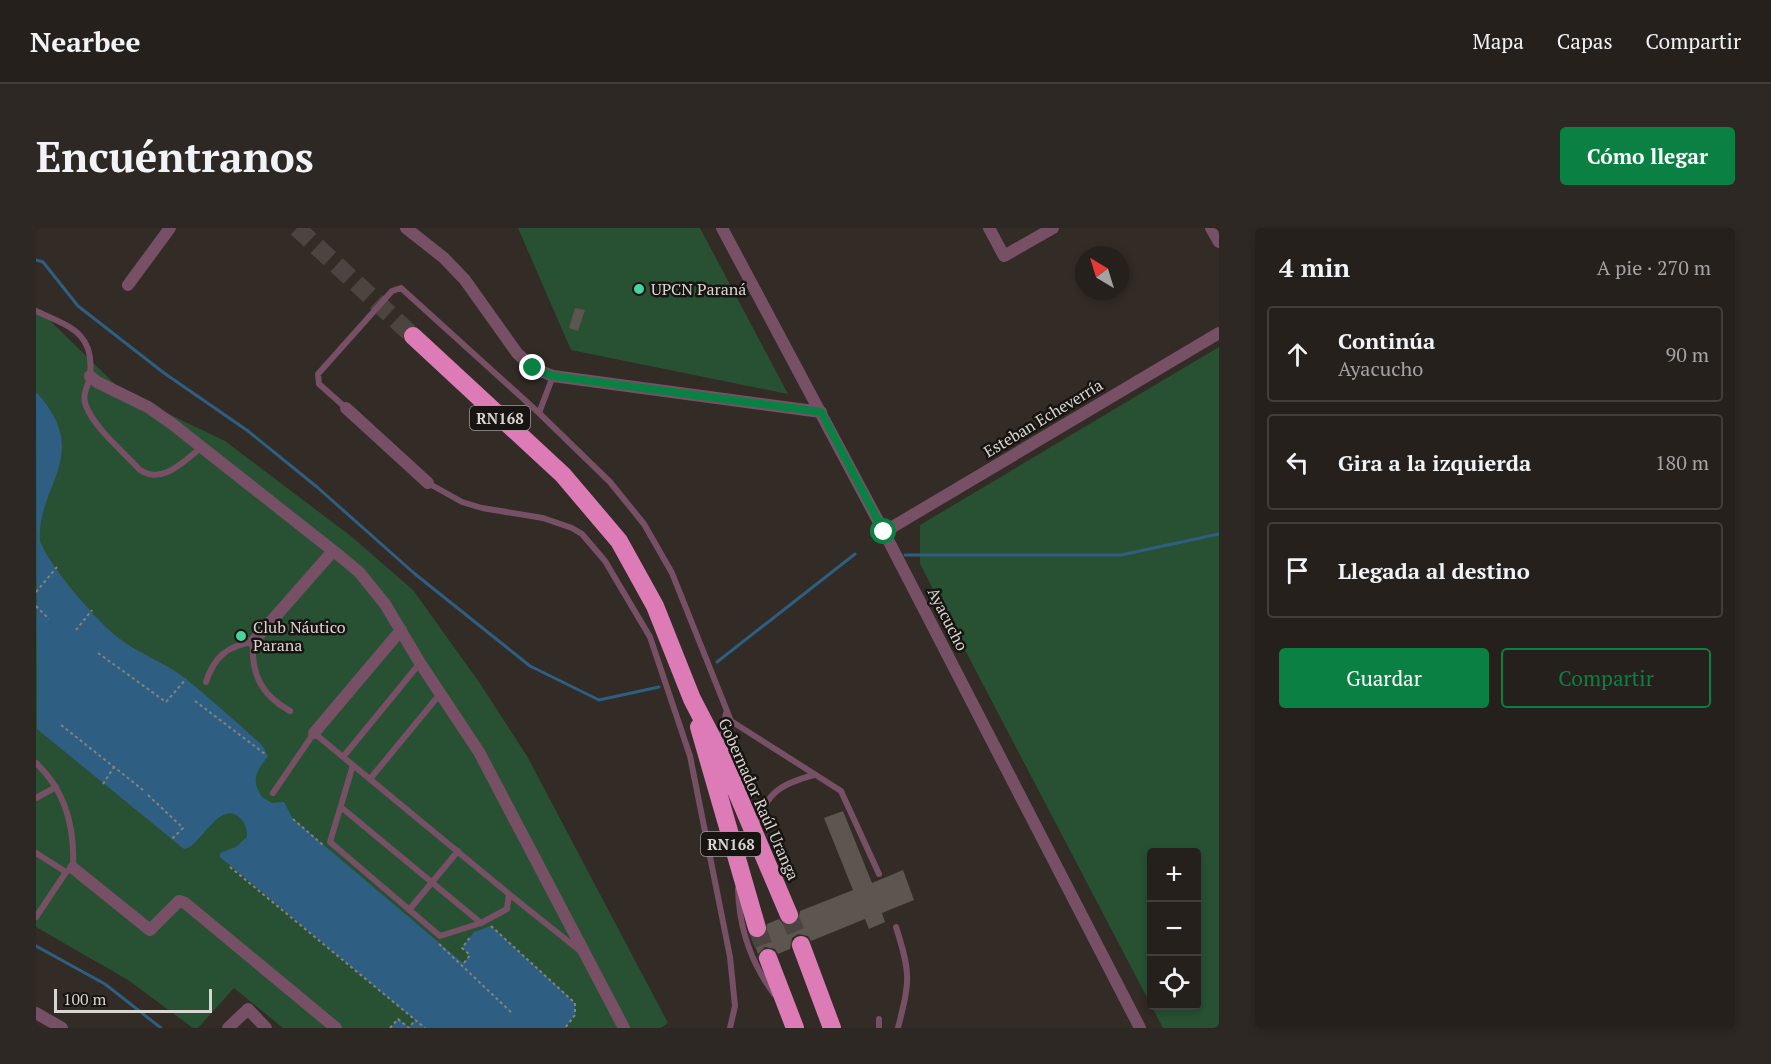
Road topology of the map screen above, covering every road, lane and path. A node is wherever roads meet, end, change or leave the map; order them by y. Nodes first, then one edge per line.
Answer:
1 (170, 228) edge
2 (406, 228) edge
3 (722, 228) edge
4 (989, 228) edge
5 (1053, 228) edge
6 (1211, 228) edge
7 (1219, 242) edge
8 (128, 285) dead end
9 (36, 311) edge
10 (1219, 333) edge
11 (413, 336) tunnel mouth
12 (90, 376) junction
13 (553, 376) junction
14 (346, 408) joint
15 (821, 412) junction
16 (538, 413) junction
17 (202, 447) junction
18 (428, 483) joint
19 (884, 532) junction
20 (333, 551) junction
21 (57, 567) dead end
22 (36, 592) edge
23 (36, 606) edge
24 (92, 610) dead end
25 (49, 619) dead end
26 (75, 630) dead end
27 (401, 630) junction
28 (253, 642) junction
29 (98, 653) dead end
30 (420, 663) junction
31 (186, 679) dead end
32 (206, 682) dead end
33 (440, 694) junction
34 (693, 699) junction
35 (195, 700) dead end
36 (290, 711) dead end
37 (726, 713) junction
38 (61, 725) dead end
39 (315, 733) junction
40 (265, 754) dead end
41 (721, 755) junction
42 (343, 757) junction
43 (36, 763) edge
44 (353, 765) junction
45 (114, 767) junction
46 (814, 775) junction
47 (370, 779) junction
48 (103, 784) dead end
49 (56, 787) junction
50 (143, 789) dead end
51 (273, 793) dead end
52 (148, 795) dead end
53 (36, 798) edge
54 (342, 808) junction
55 (753, 830) junction
56 (172, 839) dead end
57 (458, 851) junction
58 (36, 853) edge
59 (738, 865) junction
60 (230, 867) dead end
61 (69, 870) junction
62 (879, 874) dead end
63 (432, 882) junction
64 (509, 894) junction
65 (409, 910) junction
66 (789, 915) tunnel mouth
67 (36, 917) edge
68 (482, 926) junction
69 (896, 927) dead end
70 (756, 928) tunnel mouth
71 (474, 932) dead end
72 (801, 945) tunnel mouth
73 (584, 954) junction
74 (768, 958) tunnel mouth
75 (463, 964) dead end
76 (36, 1013) edge
77 (879, 1019) dead end
78 (415, 1020) junction
79 (793, 1021) edge
80 (62, 1028) edge
81 (228, 1028) edge
82 (266, 1028) edge
83 (336, 1028) edge
84 (390, 1028) edge
85 (425, 1028) edge
86 (566, 1028) edge
87 (624, 1028) edge
88 (730, 1028) edge
89 (832, 1028) edge
90 (879, 1028) edge
91 (898, 1028) edge
92 (1140, 1028) edge

1 - 8 street
2 - 13 street
3 - 15 street, Ayacucho
4 - 5 street
6 - 7 street
9 - 12 lane
10 - 19 street, Esteban Echeverría
11 - 34 highway, Gobernador Raúl Uranga / RN168
12 - 17 street
12 - 17 lane
13 - 15 street
13 - 16 lane
14 - 16 lane
14 - 18 street
15 - 19 street, Ayacucho
16 - 37 lane
17 - 20 street
18 - 88 lane
19 - 92 street, Ayacucho
20 - 27 street
20 - 28 street
21 - 22 path
23 - 25 path
24 - 26 path
27 - 30 street
27 - 39 street
28 - 32 lane
28 - 36 lane
29 - 31 path
30 - 33 street
30 - 42 lane
33 - 47 lane
33 - 73 street
34 - 41 highway, Gobernador Raúl Uranga / RN168
34 - 59 highway, Gobernador Raúl Uranga / RN168
35 - 40 path
37 - 41 lane
37 - 46 lane
38 - 45 path
39 - 42 lane
39 - 51 lane
41 - 55 highway, Gobernador Raúl Uranga / RN168
42 - 44 lane
43 - 49 lane
44 - 47 lane
44 - 54 lane
45 - 48 path
45 - 50 path
46 - 55 lane
46 - 62 lane
47 - 57 lane
49 - 53 lane
49 - 61 lane
52 - 56 path
54 - 63 lane
54 - 65 lane
55 - 66 highway, Gobernador Raúl Uranga / RN168
57 - 63 lane
57 - 64 lane
58 - 61 lane
59 - 70 highway, Gobernador Raúl Uranga / RN168
59 - 79 lane
60 - 78 path
61 - 67 lane
61 - 83 street
63 - 65 lane
63 - 68 lane
64 - 68 lane
64 - 73 lane
65 - 68 lane
68 - 86 path
69 - 91 lane
71 - 75 path
72 - 89 highway
73 - 87 street
74 - 79 highway
76 - 80 street
77 - 90 lane
78 - 84 path
78 - 85 path
81 - 82 street

